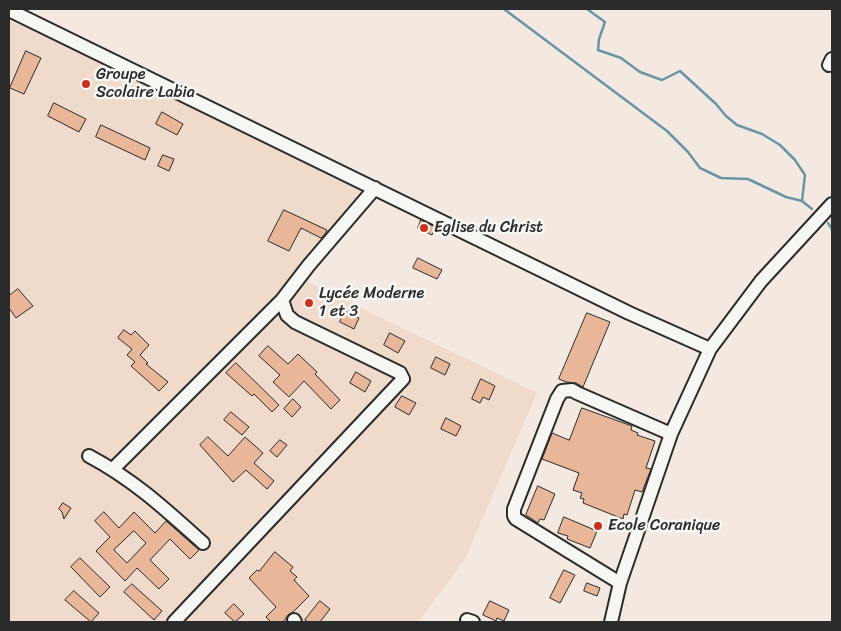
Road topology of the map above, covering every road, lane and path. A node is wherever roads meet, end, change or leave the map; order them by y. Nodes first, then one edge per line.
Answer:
1 (9, 10) edge
2 (375, 188) junction
3 (832, 204) edge
4 (282, 300) junction
5 (710, 349) junction
6 (671, 434) junction
7 (89, 456) dead end
8 (113, 469) junction
9 (203, 543) dead end
10 (620, 583) junction
11 (174, 622) edge
12 (611, 622) edge

1 - 2 street
2 - 4 street
2 - 5 street
3 - 5 street
4 - 8 street
4 - 11 street
5 - 6 street
6 - 10 street
6 - 10 street
7 - 8 street
8 - 9 street
10 - 12 street

